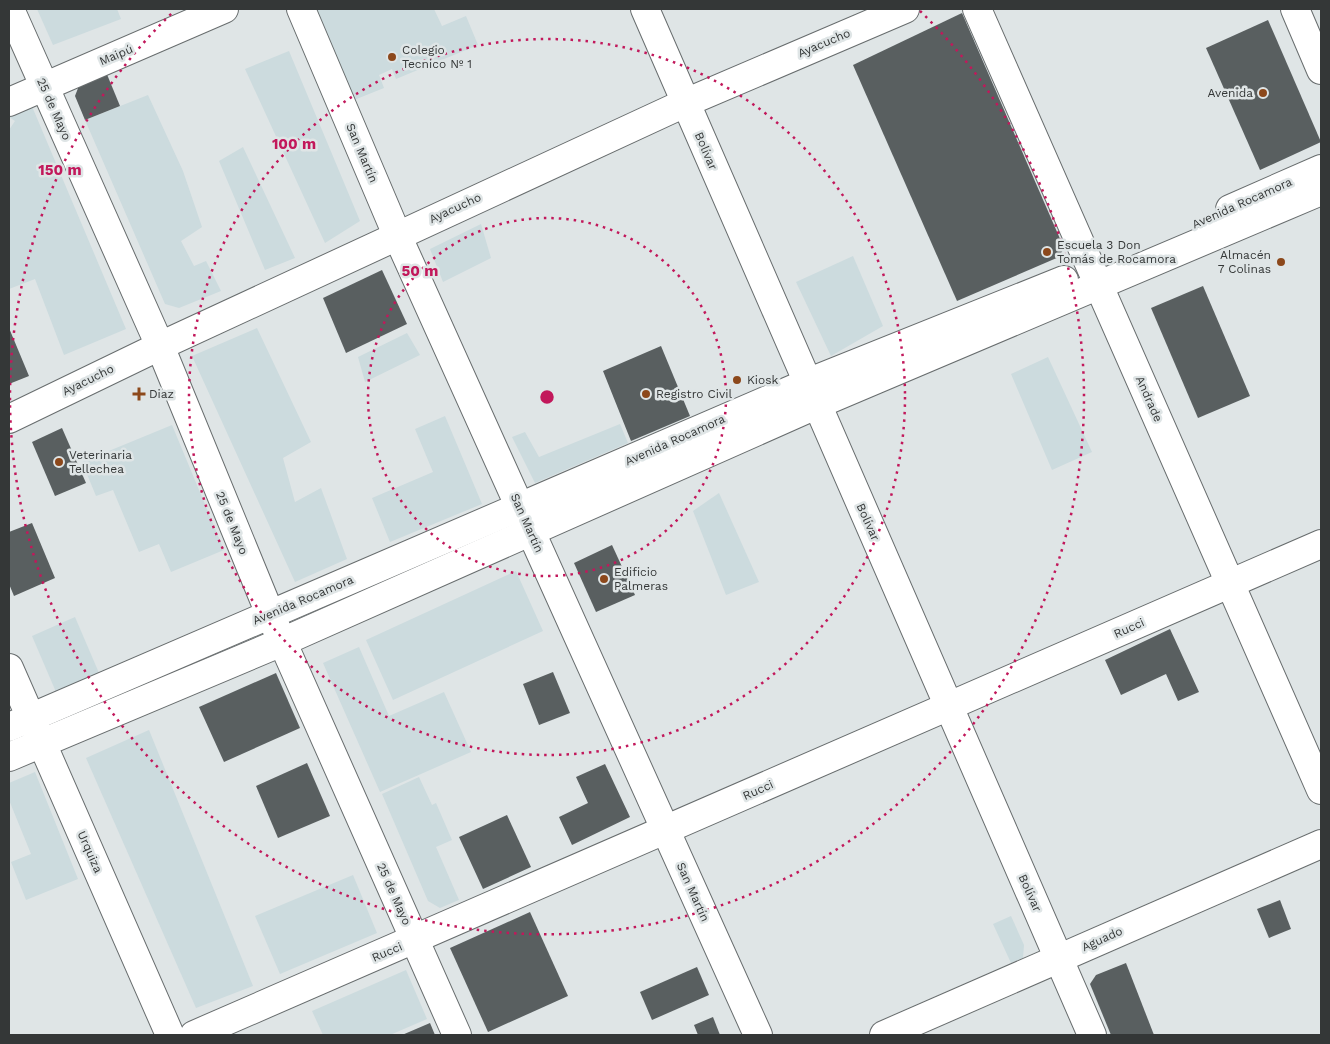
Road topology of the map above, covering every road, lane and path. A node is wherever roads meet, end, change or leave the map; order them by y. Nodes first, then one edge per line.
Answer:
1 (10, 9) edge
2 (224, 9) edge
3 (301, 9) edge
4 (645, 9) edge
5 (905, 9) edge
6 (977, 9) edge
7 (1295, 9) edge
8 (1321, 70) edge
9 (44, 87) junction
10 (9, 102) edge
11 (685, 103) junction
12 (1321, 169) edge
13 (1321, 190) edge
14 (397, 235) junction
15 (1095, 277) junction
16 (160, 346) junction
17 (812, 394) junction
18 (9, 418) edge
19 (525, 520) junction
20 (1321, 544) edge
21 (1230, 584) junction
22 (270, 614) junction
23 (282, 642) junction
24 (9, 668) edge
25 (948, 706) junction
26 (20, 722) edge
27 (42, 742) junction
28 (9, 757) edge
29 (1321, 790) edge
30 (665, 830) junction
31 (1321, 844) edge
32 (415, 940) junction
33 (1058, 959) junction
34 (170, 1035) edge
35 (194, 1035) edge
36 (457, 1035) edge
37 (758, 1035) edge
38 (884, 1035) edge
39 (1092, 1035) edge

1 - 9 street, 25 de Mayo
2 - 9 street, Maipú
3 - 14 street, San Martín
4 - 11 street, Bolívar
5 - 11 street, Ayacucho
6 - 15 street, Andrade
7 - 8 street
9 - 10 street, Maipú
9 - 16 street, 25 de Mayo
11 - 14 street, Ayacucho
11 - 17 street, Bolívar
12 - 15 street, Avenida Rocamora
13 - 15 street, Avenida Rocamora
14 - 16 street, Ayacucho
14 - 19 street, San Martín
15 - 17 street, Avenida Rocamora
15 - 21 street, Andrade
16 - 18 street, Ayacucho
16 - 22 street, 25 de Mayo
17 - 19 street, Avenida Rocamora
17 - 25 street, Bolívar
19 - 22 street, Avenida Rocamora
19 - 23 street, Avenida Rocamora
19 - 30 street, San Martín
20 - 21 street, Rucci
21 - 25 street, Rucci
21 - 29 street, Andrade
22 - 23 street, 25 de Mayo
22 - 26 street, Avenida Rocamora
23 - 27 street, Avenida Rocamora
23 - 32 street, 25 de Mayo
24 - 26 street, Urquiza
25 - 30 street, Rucci
25 - 33 street, Bolívar
26 - 27 street, Urquiza
27 - 28 street, Avenida Rocamora
27 - 34 street, Urquiza
30 - 32 street, Rucci
30 - 37 street, San Martín
31 - 33 street, Aguado
32 - 35 street, Rucci
32 - 36 street, 25 de Mayo
33 - 38 street, Aguado
33 - 39 street, Bolívar

